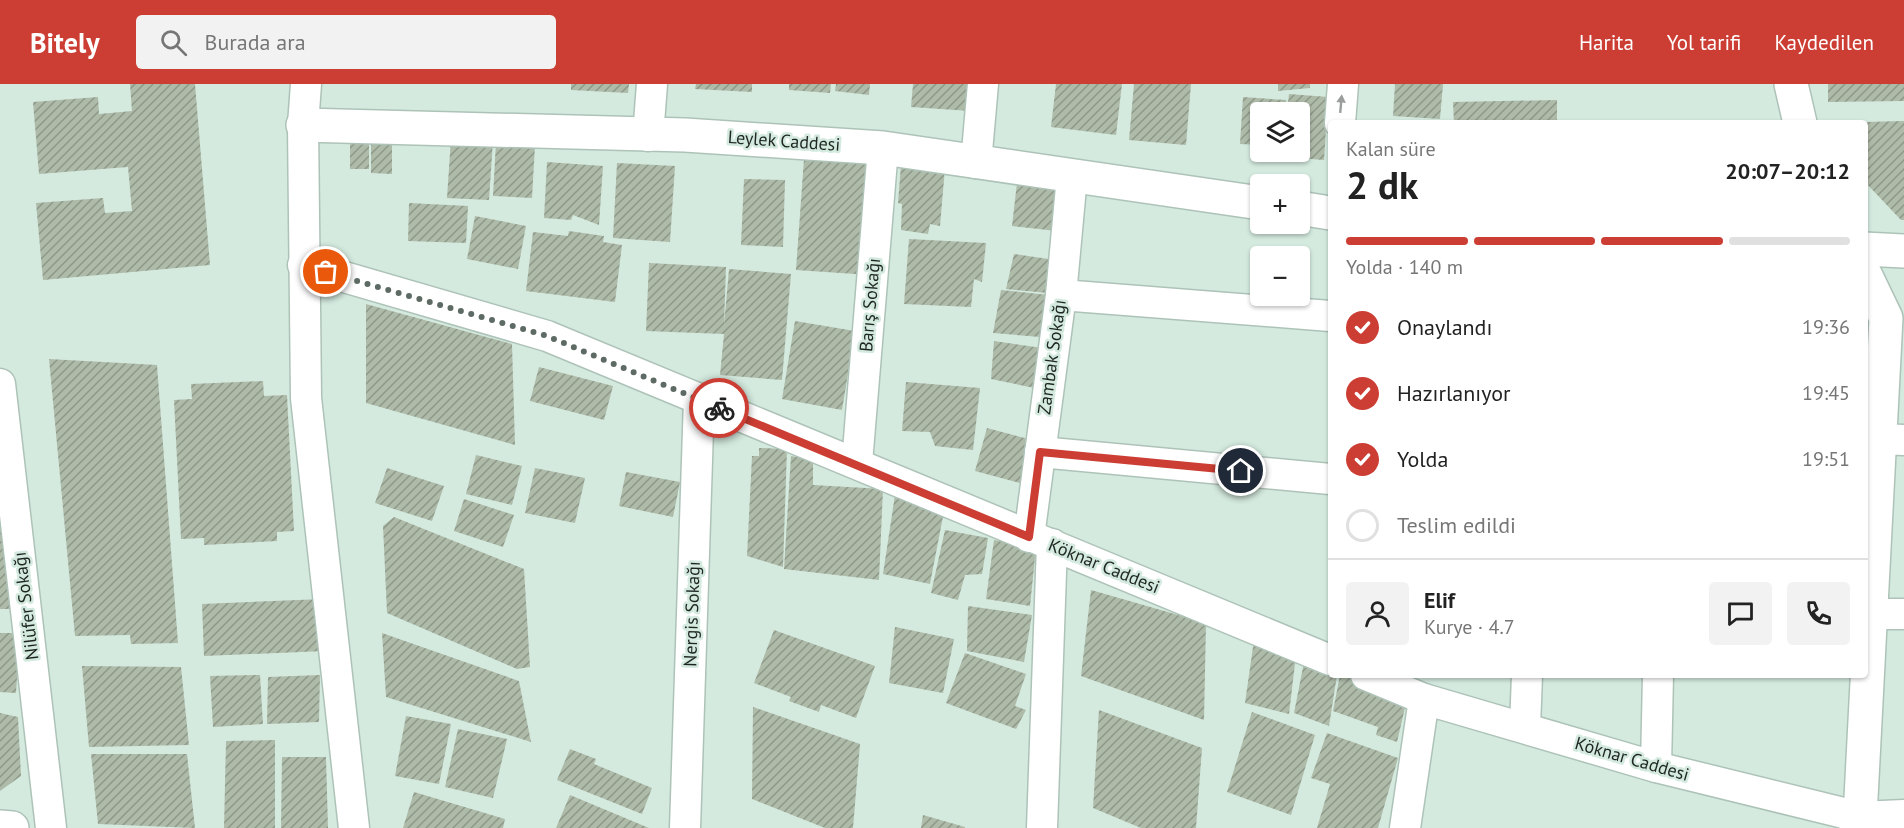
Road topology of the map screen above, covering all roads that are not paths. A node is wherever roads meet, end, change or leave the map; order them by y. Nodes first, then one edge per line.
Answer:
1 (306, 84) edge
2 (652, 84) edge
3 (983, 84) edge
4 (1343, 84) edge
5 (1791, 84) edge
6 (1340, 120) edge
7 (1799, 120) edge
8 (303, 125) junction
9 (648, 136) junction
10 (883, 148) junction
11 (976, 163) junction
12 (1072, 176) junction
13 (1250, 202) edge
14 (1310, 210) edge
15 (1328, 213) edge
16 (1868, 249) edge
17 (1904, 251) edge
18 (303, 266) junction
19 (1868, 280) edge
20 (1061, 295) junction
21 (1328, 316) edge
22 (0, 384) edge
23 (699, 399) junction
24 (1892, 440) edge
25 (1040, 452) junction
26 (856, 463) junction
27 (1328, 479) edge
28 (1040, 540) junction
29 (1871, 614) junction
30 (1904, 614) edge
31 (1328, 659) edge
32 (1868, 662) edge
33 (1373, 678) edge
34 (1527, 678) edge
35 (1658, 678) edge
36 (1867, 678) edge
37 (1425, 699) junction
38 (1525, 728) junction
39 (1656, 768) junction
40 (1904, 815) edge
41 (1858, 823) edge
42 (0, 827) edge
43 (12, 828) edge
44 (51, 828) edge
45 (354, 828) edge
46 (685, 828) edge
47 (1042, 828) edge
48 (1405, 828) edge

1 - 8 street
2 - 9 street
3 - 11 street
6 -> 4 street
5 - 7 street
8 - 9 street, Leylek Caddesi
8 - 18 street
9 - 10 street, Leylek Caddesi
10 - 11 street, Leylek Caddesi
10 - 26 street, Barış Sokağı
11 - 12 street, Leylek Caddesi
12 - 13 street, Leylek Caddesi
12 - 20 street, Zambak Sokağı
14 - 15 street
16 - 17 street
18 - 23 street, Köknar Caddesi
18 - 45 street
19 - 24 street
20 - 21 street
20 - 25 street, Zambak Sokağı
22 - 44 street, Nilüfer Sokağı
23 - 26 street, Köknar Caddesi
23 - 46 street, Nergis Sokağı
24 - 29 street
25 - 27 street
25 - 28 street, Zambak Sokağı
26 - 28 street, Köknar Caddesi
28 - 31 street, Köknar Caddesi
28 - 47 street, Zambak Sokağı
29 - 30 street
29 - 32 street
33 - 37 street, Köknar Caddesi
34 - 38 street
35 - 39 street
36 - 41 street
37 - 38 street, Köknar Caddesi
37 - 48 street
38 - 39 street, Köknar Caddesi
39 - 41 street, Köknar Caddesi
40 - 41 street, Köknar Caddesi
42 - 43 street

